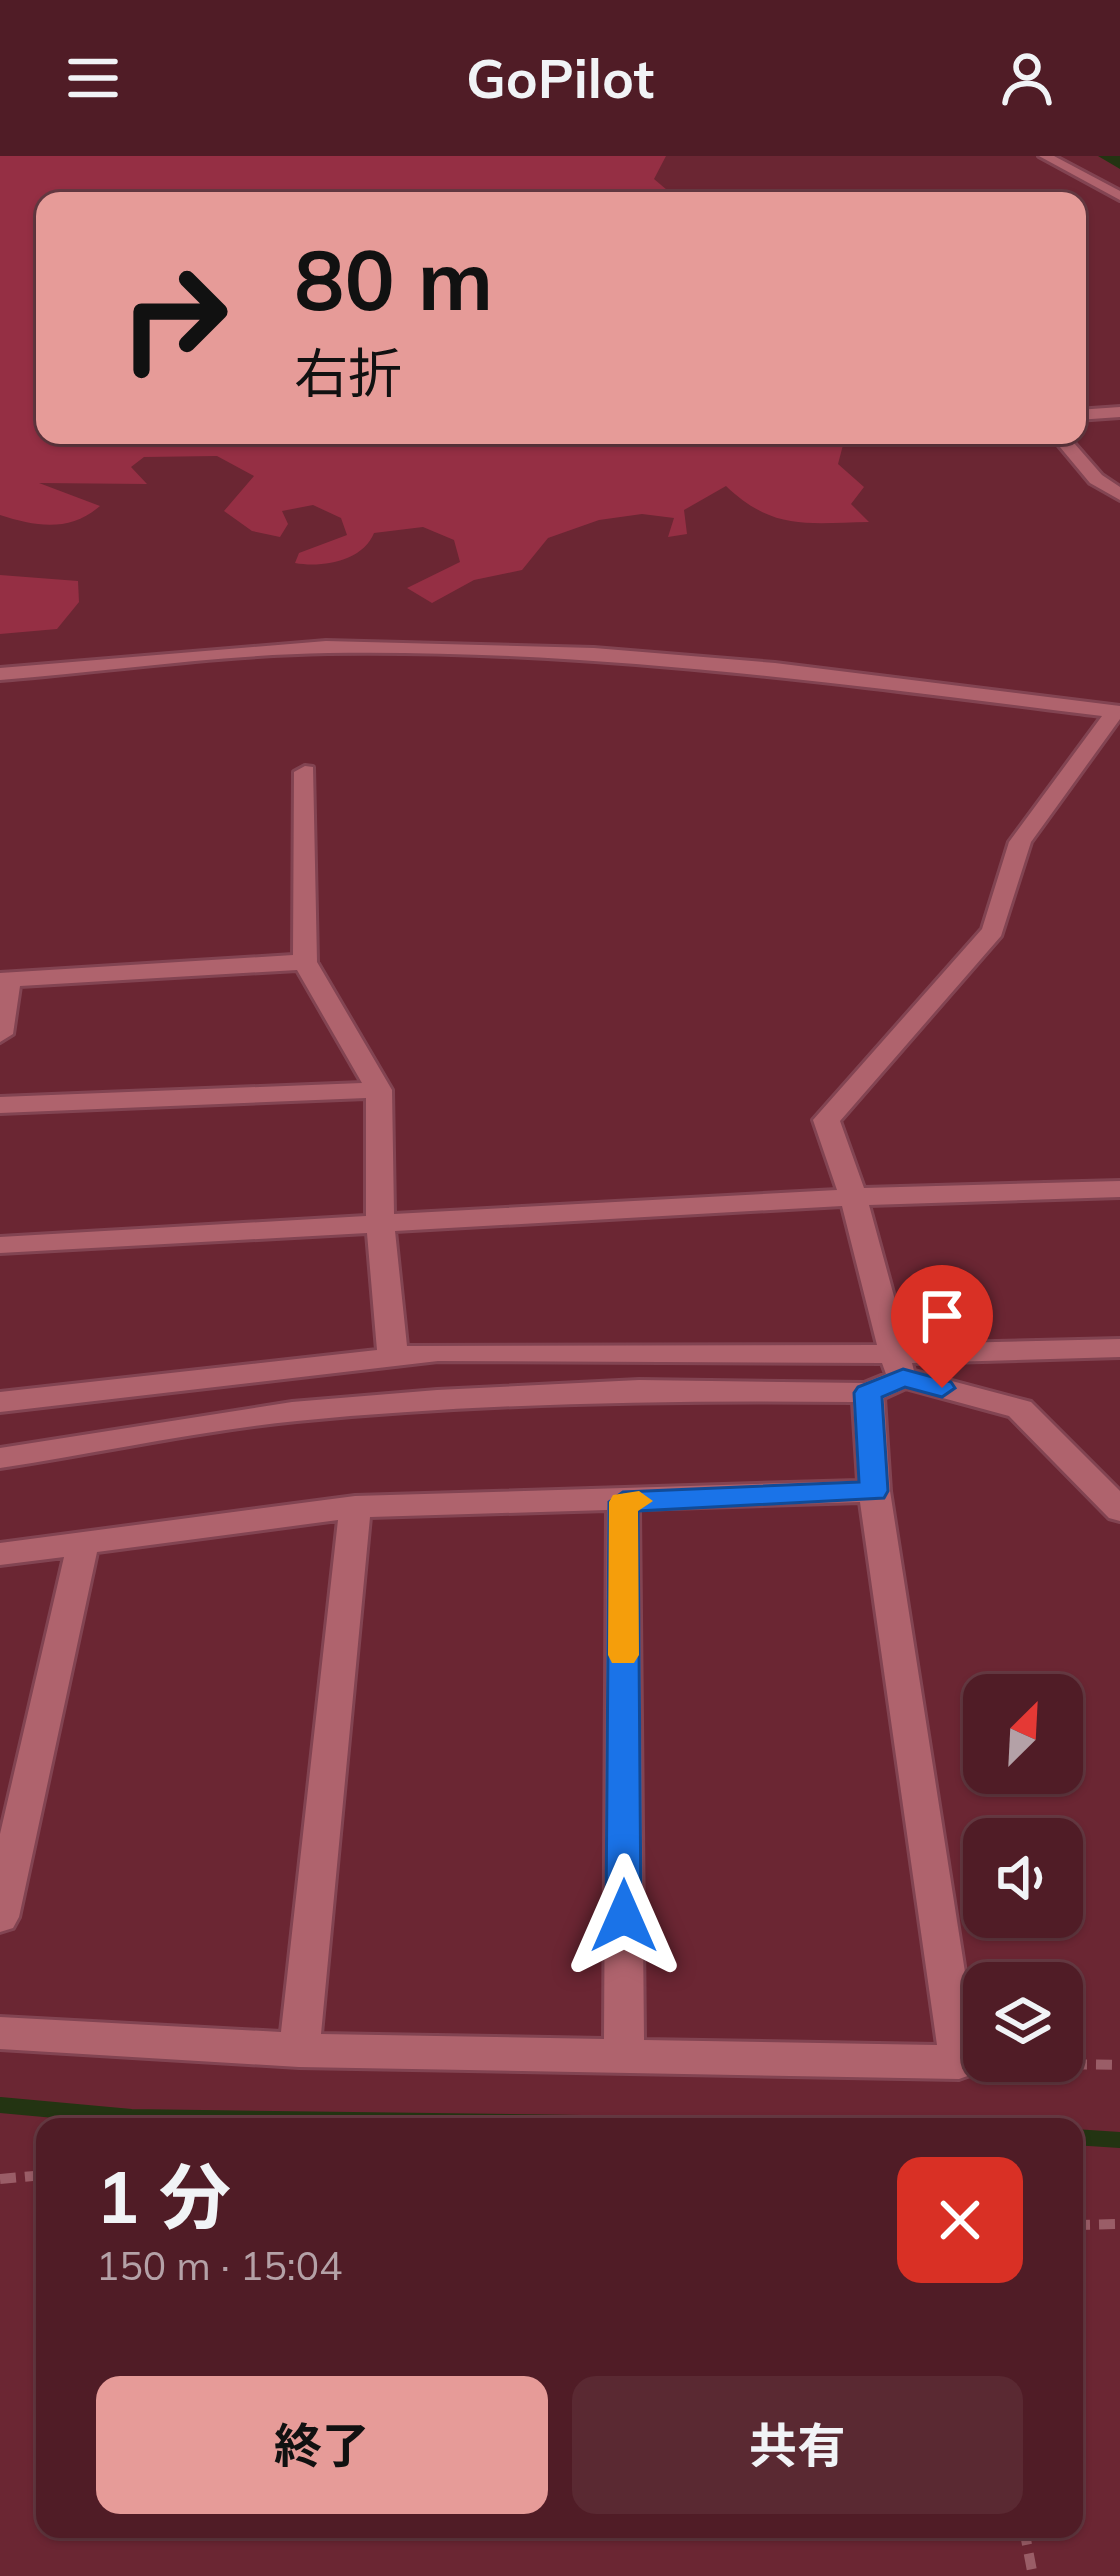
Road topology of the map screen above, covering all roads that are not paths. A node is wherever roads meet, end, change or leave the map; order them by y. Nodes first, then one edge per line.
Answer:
1 (1045, 156) edge
2 (1120, 196) edge
3 (1120, 412) edge
4 (1086, 415) edge
5 (1066, 444) edge
6 (1120, 495) edge
7 (0, 674) edge
8 (1118, 712) edge
9 (305, 772) dead end
10 (304, 962) junction
11 (4, 979) edge
12 (0, 1034) edge
13 (379, 1090) junction
14 (0, 1105) edge
15 (1120, 1189) edge
16 (853, 1197) junction
17 (380, 1226) junction
18 (0, 1245) edge
19 (1120, 1348) edge
20 (392, 1359) junction
21 (897, 1366) junction
22 (868, 1393) junction
23 (0, 1402) edge
24 (0, 1458) edge
25 (874, 1491) junction
26 (623, 1502) junction
27 (355, 1507) junction
28 (1120, 1510) edge
29 (83, 1543) junction
30 (0, 1554) edge
31 (0, 1917) edge
32 (0, 2033) edge
33 (299, 2050) junction
34 (624, 2054) junction

1 - 2 street
3 - 4 street
5 - 6 street
7 - 8 street
8 - 16 street
9 - 10 street
10 - 11 street
10 - 13 street
11 - 12 street
13 - 14 street
13 - 17 street
15 - 16 street
16 - 17 street
16 - 21 street
17 - 18 street
17 - 20 street
19 - 21 street
20 - 21 street
20 - 23 street
21 - 22 street
21 - 28 street
22 - 24 street
22 - 25 street
25 - 26 street
25 - 34 street
26 - 27 street
26 - 34 street
27 - 29 street
27 - 33 street
29 - 30 street
29 - 31 street
32 - 33 street
33 - 34 street

